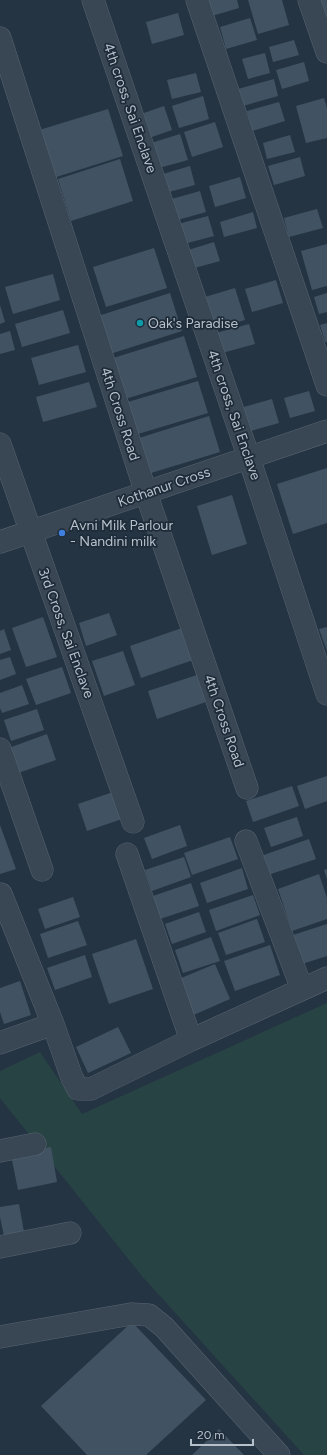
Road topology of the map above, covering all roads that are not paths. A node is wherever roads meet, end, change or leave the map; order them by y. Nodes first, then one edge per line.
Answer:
1 (93, 0) edge
2 (197, 0) edge
3 (308, 0) edge
4 (0, 38) edge
5 (327, 52) edge
6 (327, 385) edge
7 (327, 431) edge
8 (0, 444) edge
9 (249, 458) junction
10 (146, 493) junction
11 (30, 532) junction
12 (0, 542) edge
13 (327, 694) edge
14 (0, 749) edge
15 (247, 788) dead end
16 (133, 822) dead end
17 (246, 840) dead end
18 (127, 854) dead end
19 (42, 870) dead end
20 (1, 894) edge
21 (327, 978) edge
22 (302, 989) junction
23 (53, 1024) junction
24 (191, 1040) junction
25 (0, 1043) edge
26 (35, 1144) dead end
27 (0, 1151) edge
28 (70, 1232) dead end
29 (0, 1247) edge
30 (0, 1337) edge
31 (279, 1455) edge

1 - 9 street, 4th cross, Sai Enclave
2 - 6 street
3 - 5 street
4 - 10 street, 4th Cross Road
7 - 9 street, Kothanur Cross
8 - 11 street, 3rd Cross, Sai Enclave
9 - 10 street, Kothanur Cross
9 - 13 street, 4th cross, Sai Enclave
10 - 11 street, Kothanur Cross
10 - 15 street, 4th Cross Road
11 - 12 street, Kothanur Cross
11 - 16 street, 3rd Cross, Sai Enclave
14 - 19 street
17 - 22 street
18 - 24 street
20 - 23 street
21 - 22 street
22 - 24 street
23 - 24 street
23 - 25 street
26 - 27 street
28 - 29 street
30 - 31 street

